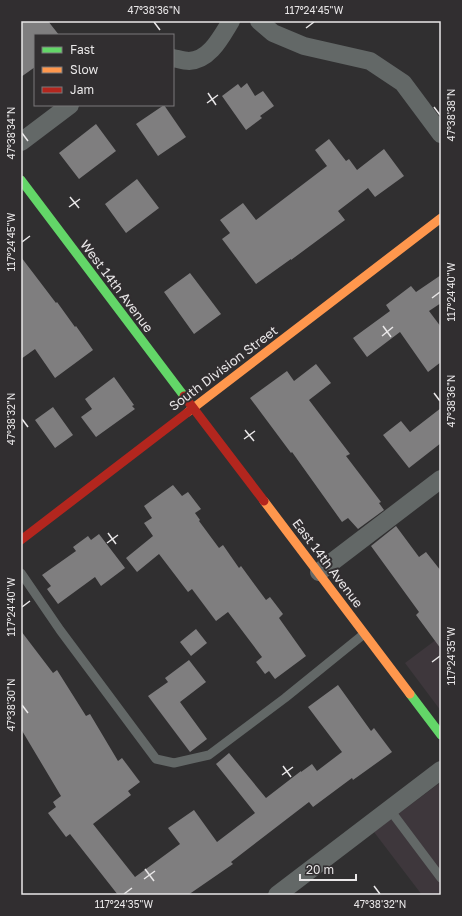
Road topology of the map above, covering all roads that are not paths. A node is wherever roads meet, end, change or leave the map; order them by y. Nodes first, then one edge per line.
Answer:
1 (231, 21) edge
2 (258, 21) edge
3 (174, 58) edge
4 (69, 106) edge
5 (441, 134) edge
6 (21, 142) edge
7 (21, 180) edge
8 (441, 218) edge
9 (192, 407) junction
10 (441, 479) edge
11 (21, 540) edge
12 (319, 572) junction
13 (21, 573) edge
14 (365, 634) junction
15 (441, 735) edge
16 (441, 770) edge
17 (390, 810) junction
18 (441, 878) edge
19 (277, 895) edge

1 - 3 street
2 - 5 street
4 - 6 street
7 - 9 street, West 14th Avenue
8 - 9 street, South Division Street
9 - 11 street, South Division Street
9 - 12 street, East 14th Avenue
10 - 12 street
12 - 14 street, East 14th Avenue
13 - 14 lane
14 - 15 street, East 14th Avenue
16 - 17 street
17 - 18 lane
17 - 19 street

